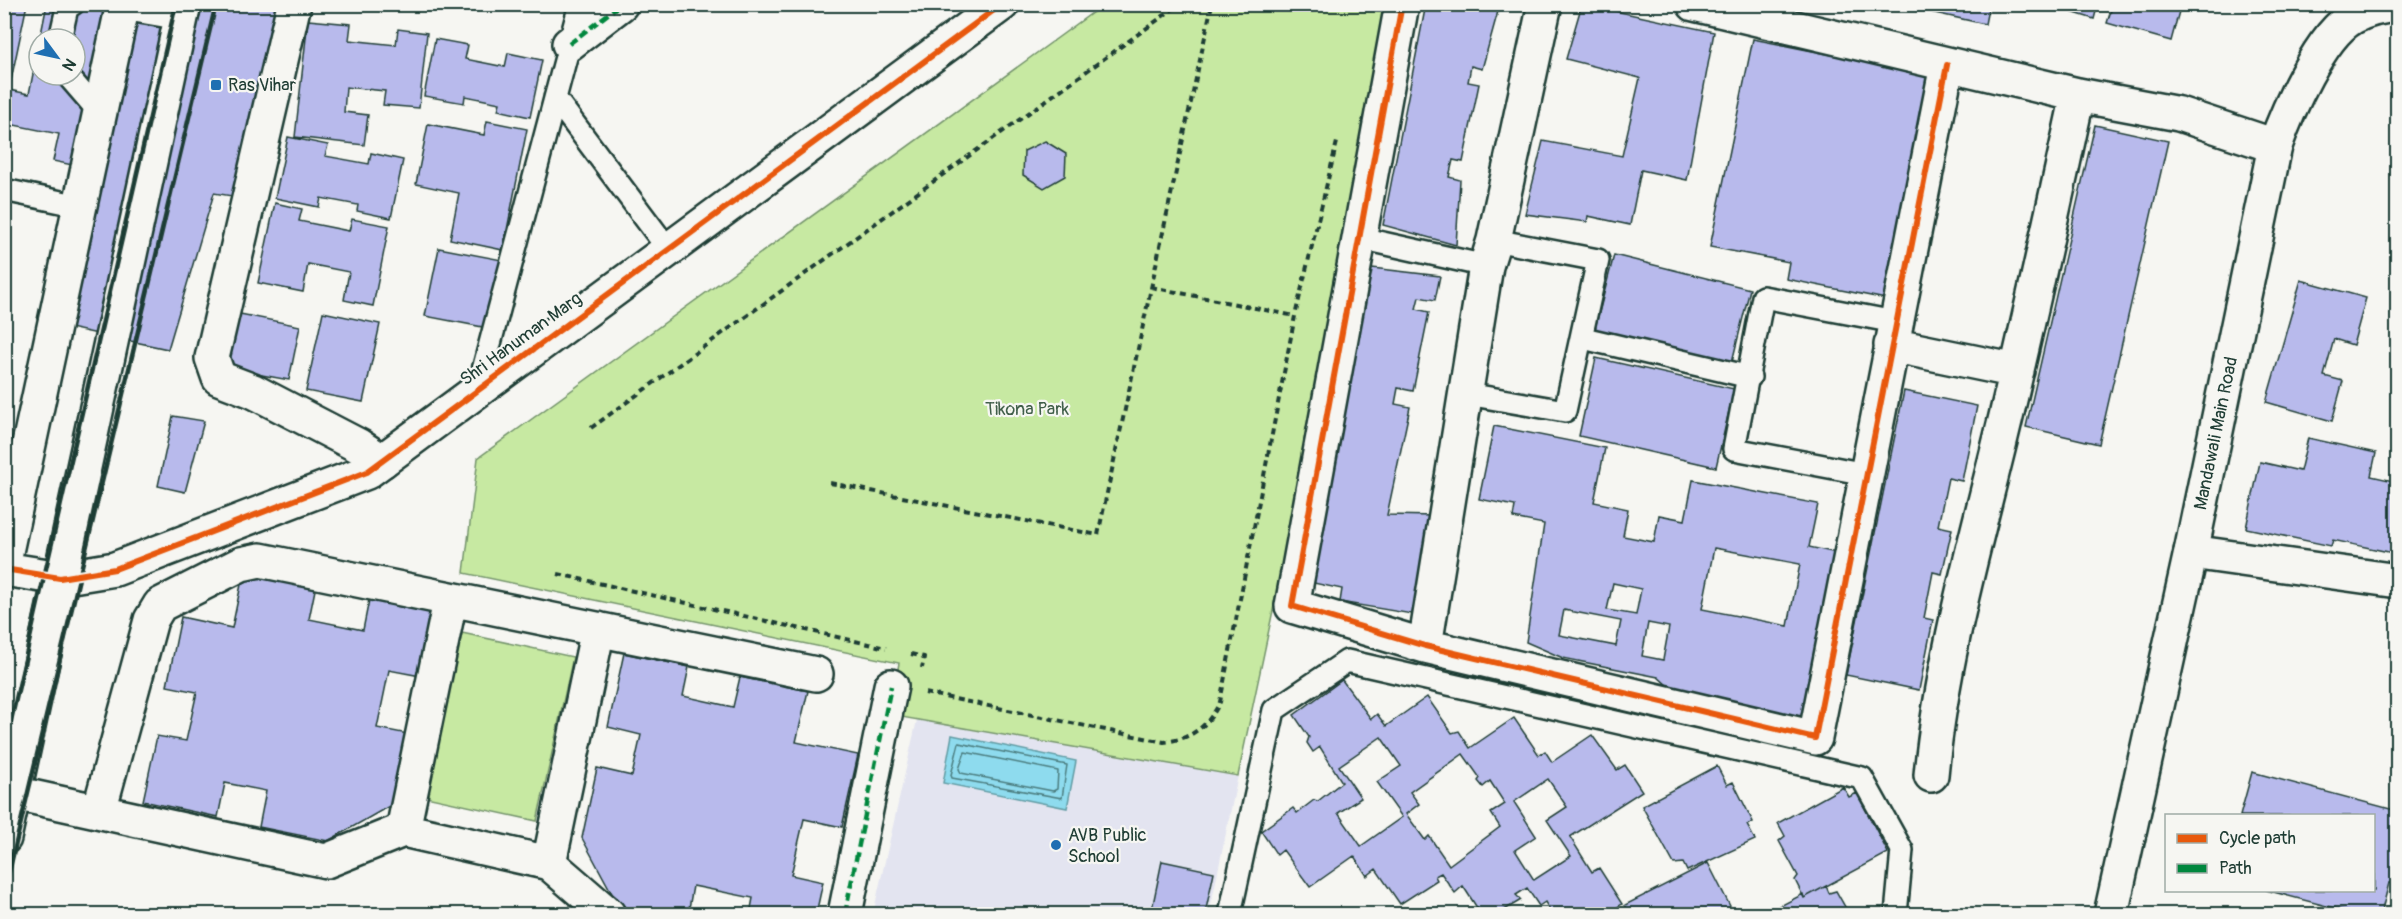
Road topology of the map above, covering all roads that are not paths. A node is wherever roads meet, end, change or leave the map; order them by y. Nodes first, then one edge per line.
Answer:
1 (73, 4) edge
2 (123, 4) edge
3 (129, 4) edge
4 (294, 4) edge
5 (580, 4) edge
6 (621, 4) edge
7 (1402, 4) edge
8 (1545, 4) edge
9 (1694, 4) edge
10 (2397, 5) edge
11 (995, 7) edge
12 (183, 9) edge
13 (2348, 11) edge
14 (63, 27) edge
15 (569, 44) junction
16 (1947, 64) junction
17 (77, 87) edge
18 (2078, 94) junction
19 (555, 98) junction
20 (99, 112) junction
21 (2275, 146) junction
22 (4, 190) edge
23 (80, 206) junction
24 (1360, 238) junction
25 (668, 249) junction
26 (1490, 253) junction
27 (1893, 334) junction
28 (1583, 338) junction
29 (2017, 371) junction
30 (1750, 377) junction
31 (478, 389) junction
32 (1467, 394) junction
33 (382, 461) junction
34 (1866, 474) junction
35 (10, 502) edge
36 (2191, 552) junction
37 (4, 561) edge
38 (4, 569) edge
39 (60, 578) junction
40 (2397, 581) edge
41 (450, 601) junction
42 (598, 629) junction
43 (1425, 646) junction
44 (816, 674) dead end
45 (891, 686) dead end
46 (1931, 775) dead end
47 (14, 793) junction
48 (99, 812) junction
49 (404, 831) junction
50 (4, 838) edge
51 (549, 863) junction
52 (608, 915) edge
53 (845, 915) edge
54 (1230, 915) edge
55 (1896, 915) edge
56 (2111, 915) edge

1 - 14 lane
2 - 20 street
3 - 12 street
4 - 33 street
5 - 15 lane
6 - 15 street
7 - 24 street
8 - 26 street
9 - 16 street
10 - 13 street, Mandawali Main Road
11 - 25 street, Shri Hanuman Marg
12 - 39 street
13 - 21 street, Mandawali Main Road
15 - 19 lane
16 - 18 street
16 - 27 street
17 - 20 lane
18 - 21 street
18 - 29 street
19 - 25 lane
19 - 31 lane
20 - 23 street
21 - 36 street, Mandawali Main Road
22 - 23 lane
23 - 35 street
24 - 26 lane
24 - 43 street
25 - 31 street, Shri Hanuman Marg
26 - 28 lane
26 - 32 street
27 - 29 street
27 - 30 lane
27 - 34 street
28 - 30 lane
28 - 32 lane
29 - 46 street
30 - 34 lane
31 - 33 street, Shri Hanuman Marg
32 - 43 street
33 - 39 street, Shri Hanuman Marg
34 - 43 street
35 - 37 street
36 - 40 street
36 - 56 street, Mandawali Main Road
38 - 39 street, Shri Hanuman Marg
39 - 47 street
41 - 42 street
41 - 48 street
41 - 49 street
42 - 44 street
42 - 51 street
45 - 53 street
47 - 48 street
47 - 50 street
48 - 49 street
49 - 51 street
51 - 52 street
54 - 55 lane

